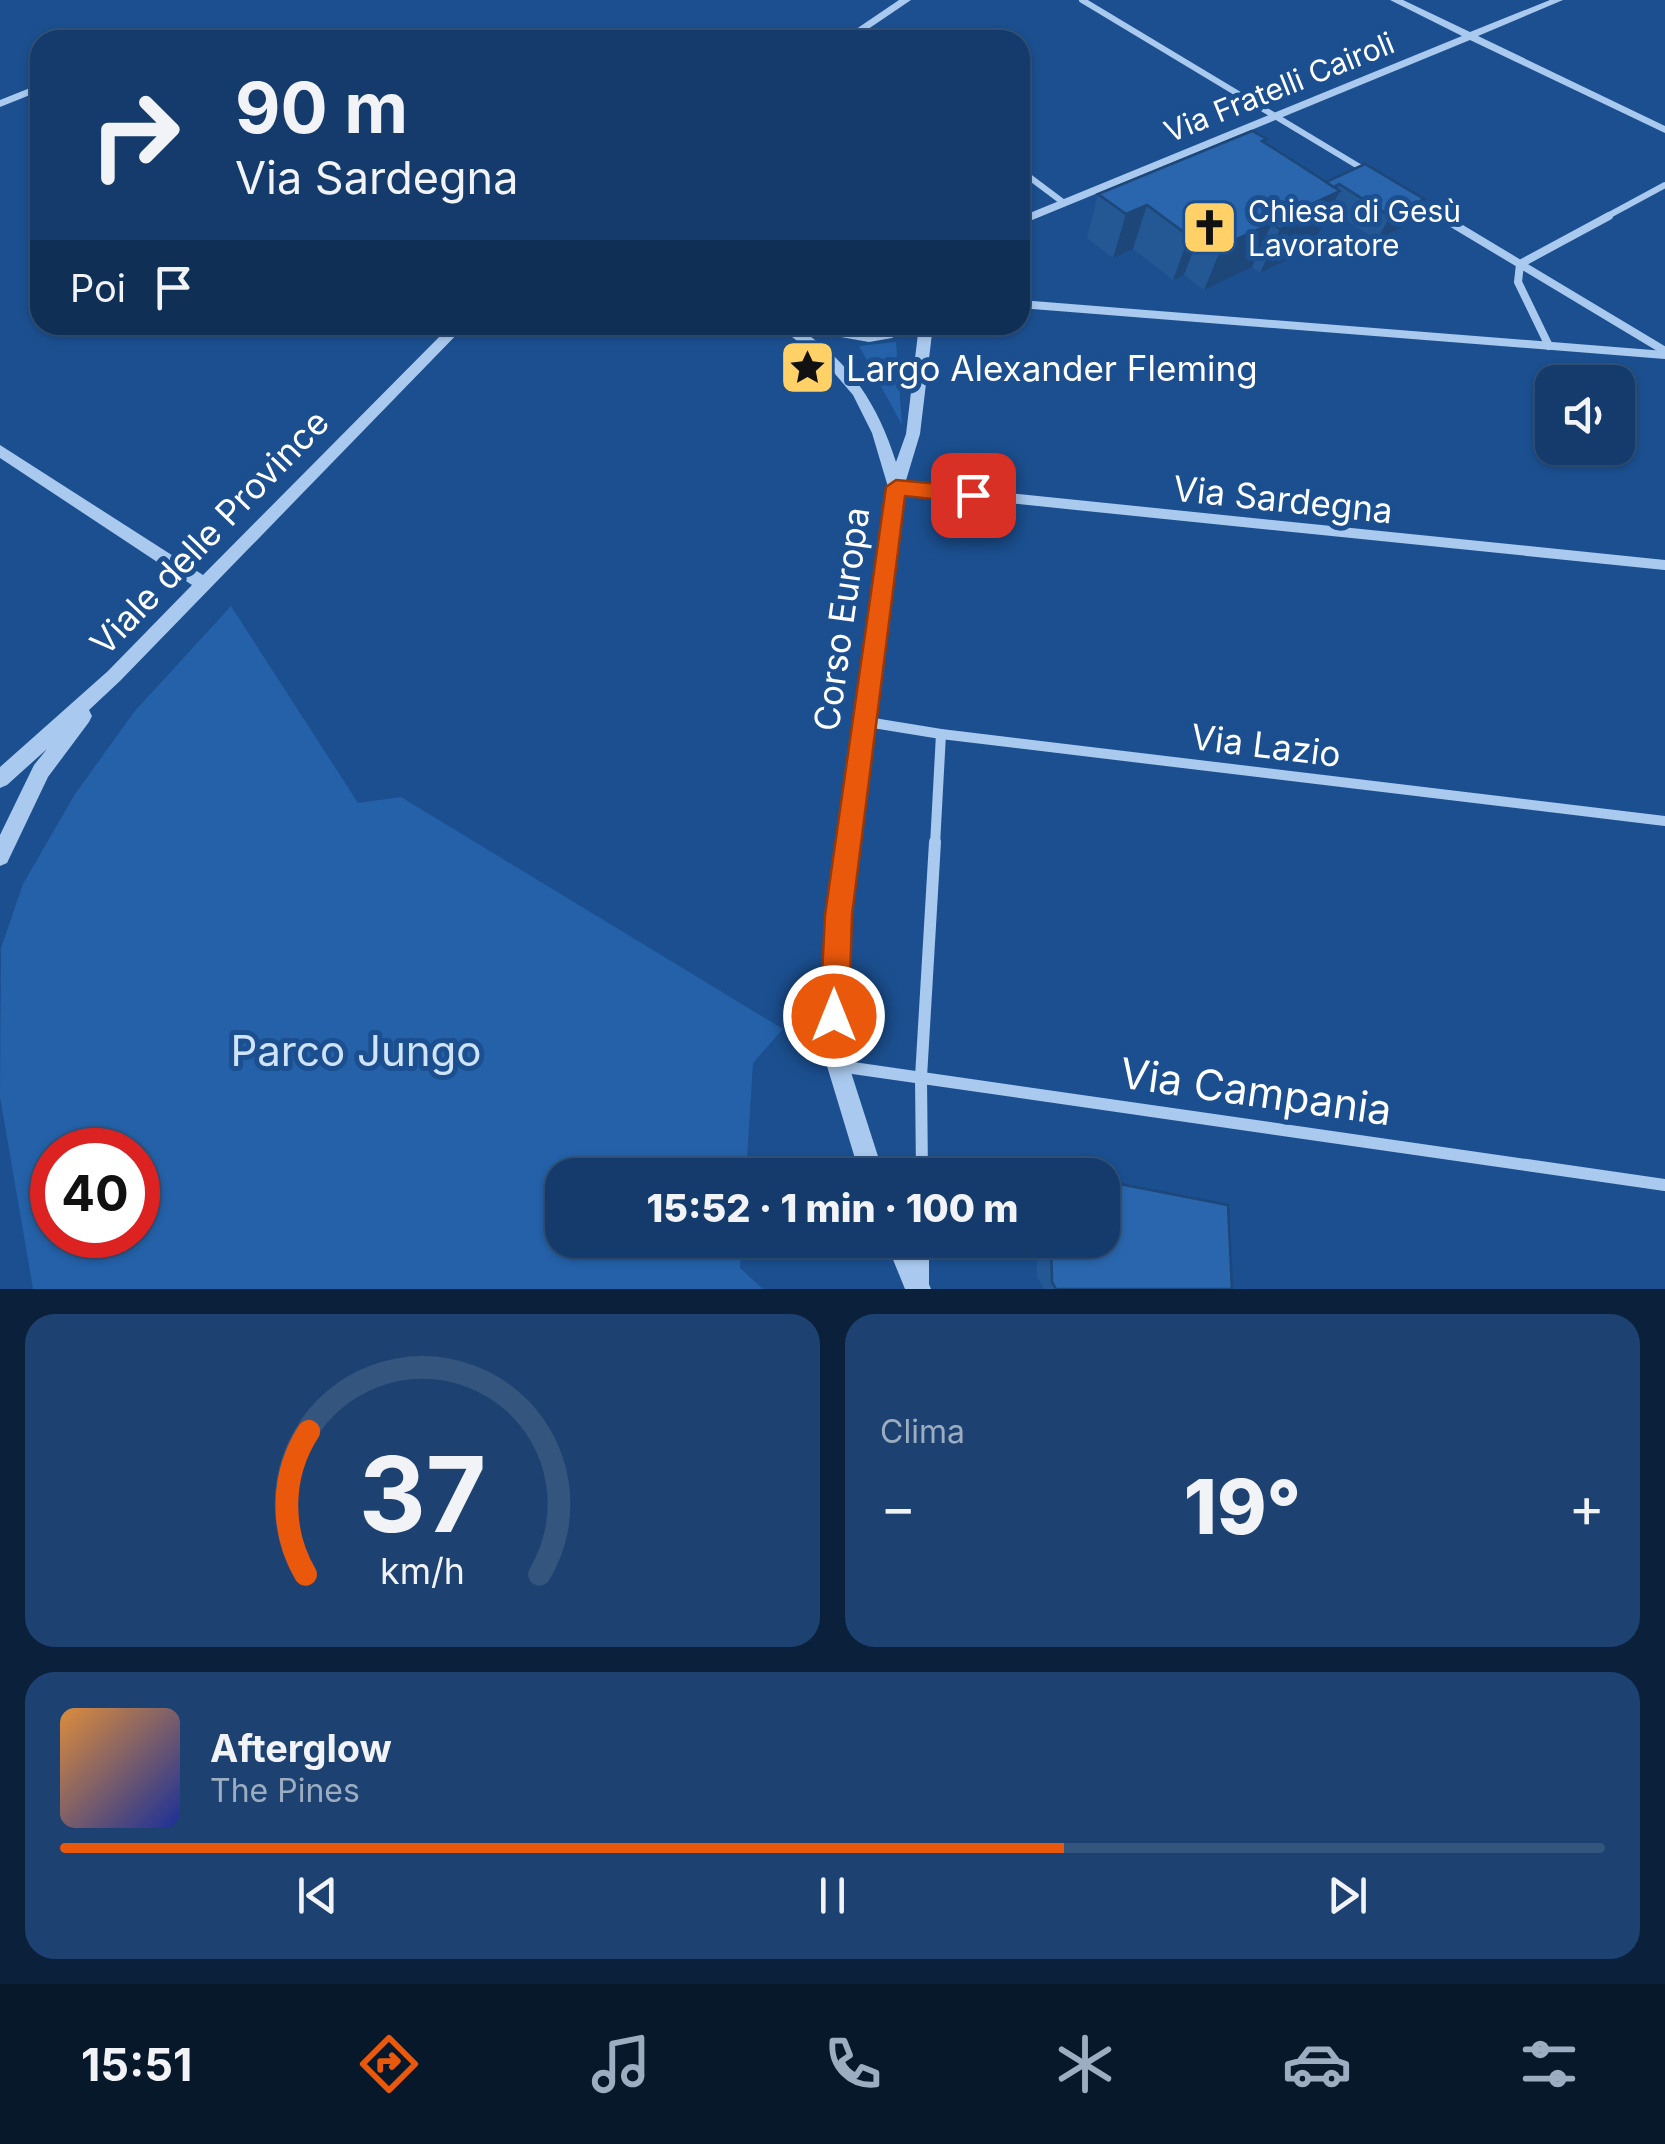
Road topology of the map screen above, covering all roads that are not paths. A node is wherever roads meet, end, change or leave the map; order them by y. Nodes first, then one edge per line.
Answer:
1 (906, 0) edge
2 (1082, 0) edge
3 (1395, 0) edge
4 (1558, 0) edge
5 (861, 30) edge
6 (1470, 36) junction
7 (30, 91) edge
8 (0, 104) edge
9 (1274, 116) junction
10 (1665, 130) edge
11 (1373, 176) edge
12 (1030, 178) edge
13 (1665, 185) edge
14 (1406, 195) edge
15 (1064, 203) junction
16 (1030, 217) edge
17 (1520, 264) junction
18 (1030, 305) edge
19 (448, 335) edge
20 (798, 335) edge
21 (911, 335) edge
22 (925, 335) edge
23 (1548, 346) junction
24 (1665, 353) edge
25 (922, 367) junction
26 (0, 451) edge
27 (896, 487) junction
28 (1665, 565) edge
29 (202, 583) junction
30 (114, 676) junction
31 (862, 721) junction
32 (941, 734) junction
33 (0, 779) edge
34 (1665, 820) edge
35 (0, 856) edge
36 (838, 1066) junction
37 (921, 1077) junction
38 (867, 1158) edge
39 (922, 1158) edge
40 (1665, 1185) edge
41 (906, 1258) edge
42 (922, 1258) edge
43 (921, 1289) edge

1 - 5 street
2 - 9 street
3 - 6 street
4 - 6 street, Via Fratelli Cairoli
6 - 9 street, Via Fratelli Cairoli
6 - 10 street
7 - 8 street
9 - 11 street
9 - 15 street, Via Fratelli Cairoli
12 - 15 street
13 - 17 street
14 - 17 street
15 - 16 street, Via Fratelli Cairoli
17 - 23 street
17 - 24 street
18 - 23 street
19 - 29 street, Viale delle Province
20 - 27 street
21 - 25 street
22 - 25 street, Corso Europa
23 - 24 street
25 - 27 street, Corso Europa
26 - 29 street
27 - 28 street, Via Sardegna
27 - 31 street, Corso Europa
29 - 30 street, Viale delle Province
30 - 33 street, Viale delle Province
30 - 35 street
31 - 32 street, Via Lazio
31 - 36 street, Corso Europa
32 - 34 street, Via Lazio
32 - 37 street
36 - 37 street, Via Campania
36 - 38 street, Corso Europa
37 - 39 street
37 - 40 street, Via Campania
41 - 43 street
42 - 43 street

